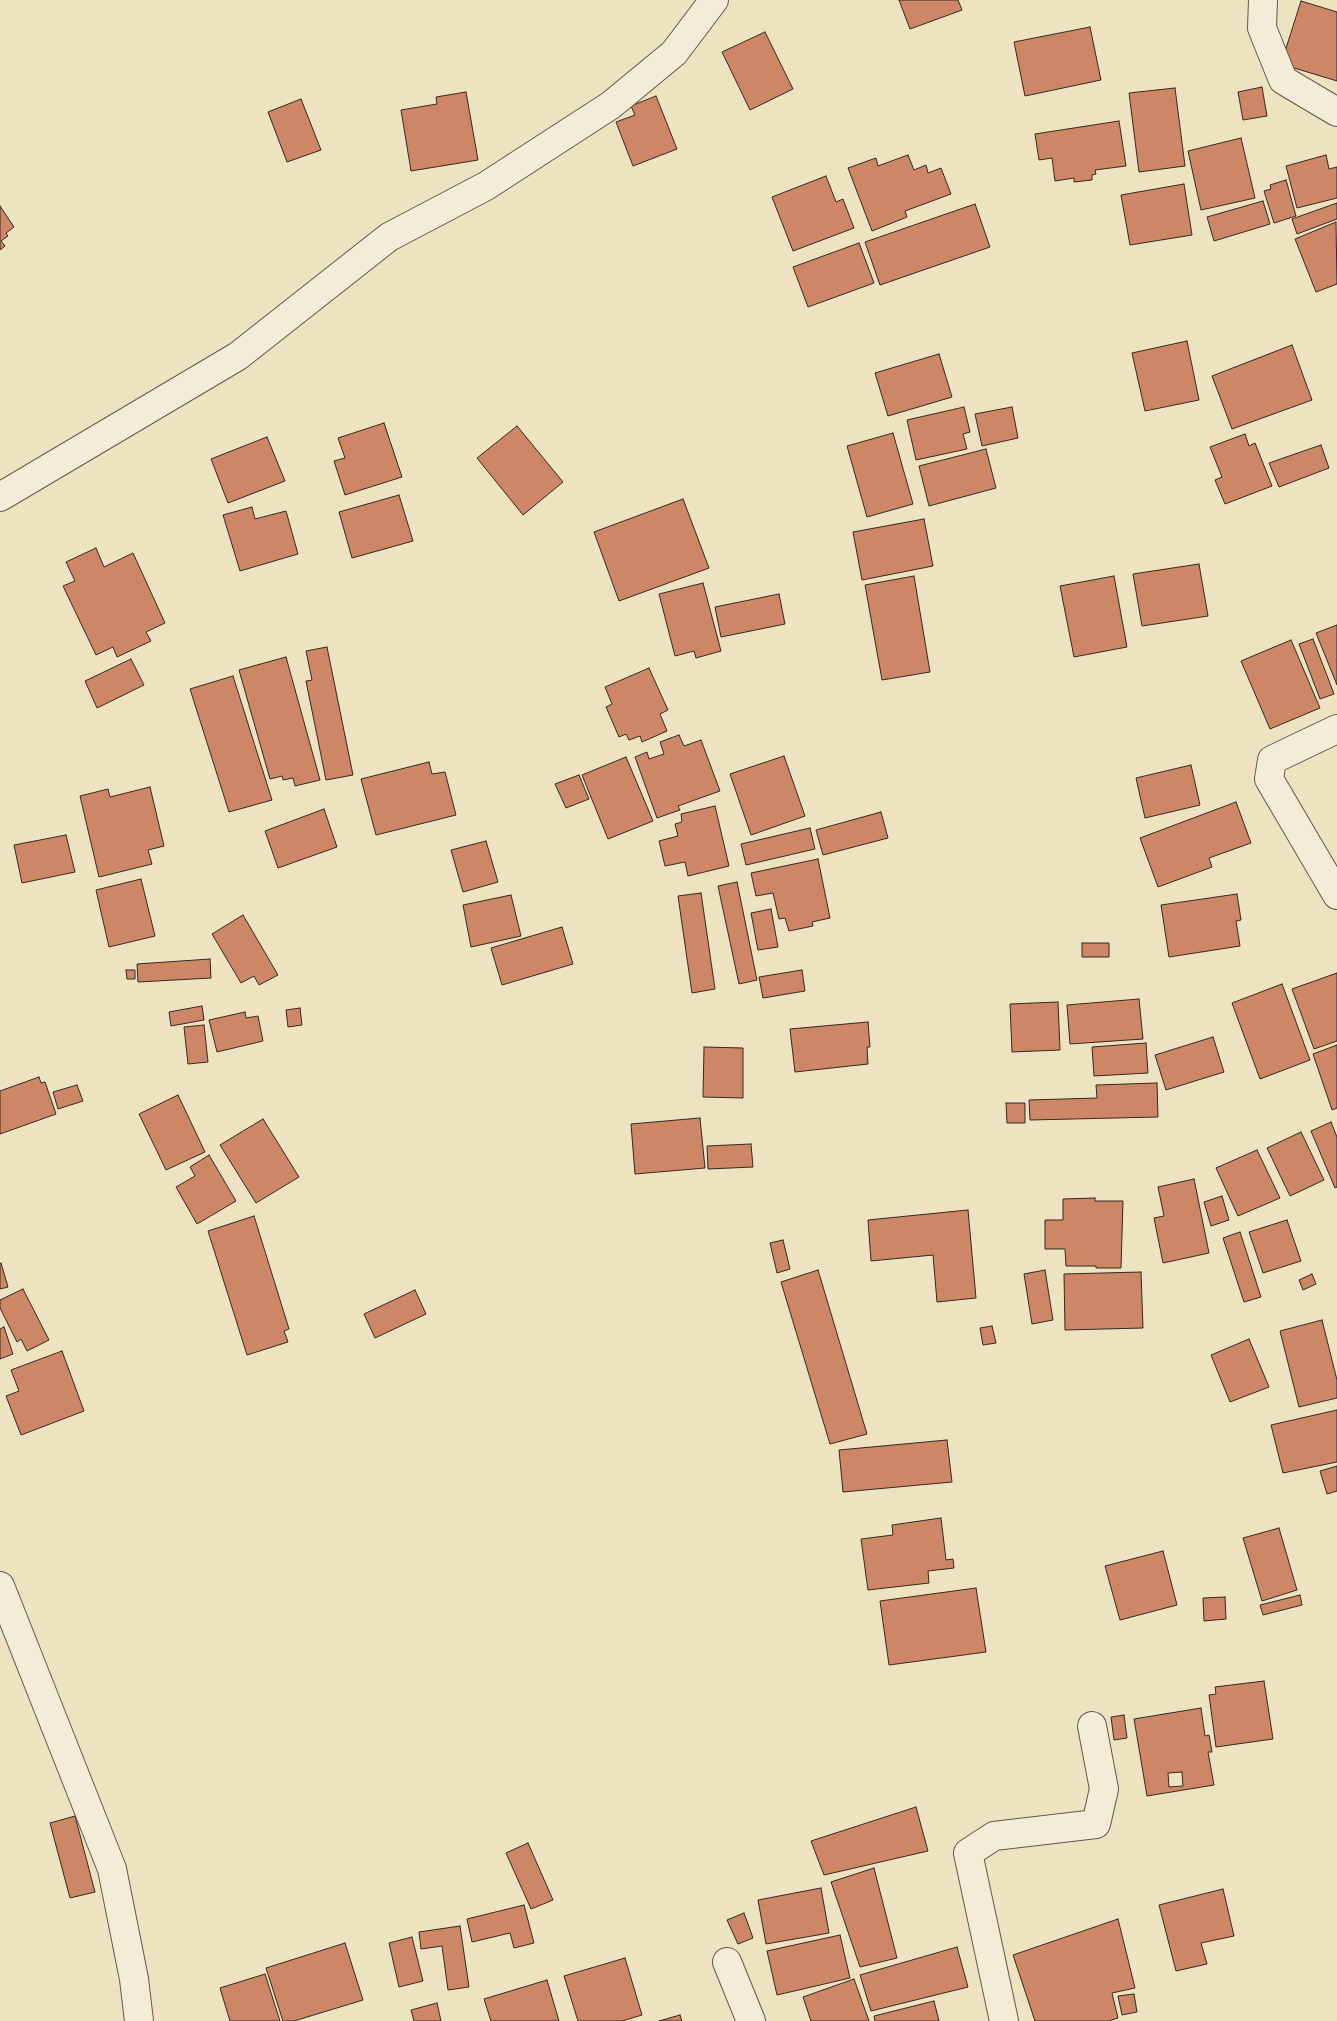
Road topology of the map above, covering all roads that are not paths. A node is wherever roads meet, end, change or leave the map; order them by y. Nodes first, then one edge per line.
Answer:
1 (714, 0) edge
2 (1263, 0) edge
3 (1337, 112) edge
4 (0, 497) edge
5 (1337, 729) edge
6 (1337, 895) edge
7 (0, 1586) edge
8 (1092, 1726) dead end
9 (727, 1962) dead end
10 (139, 2021) edge
11 (751, 2021) edge
12 (1004, 2021) edge

1 - 4 street
2 - 3 street
5 - 6 street
7 - 10 street
8 - 12 street
9 - 11 street

